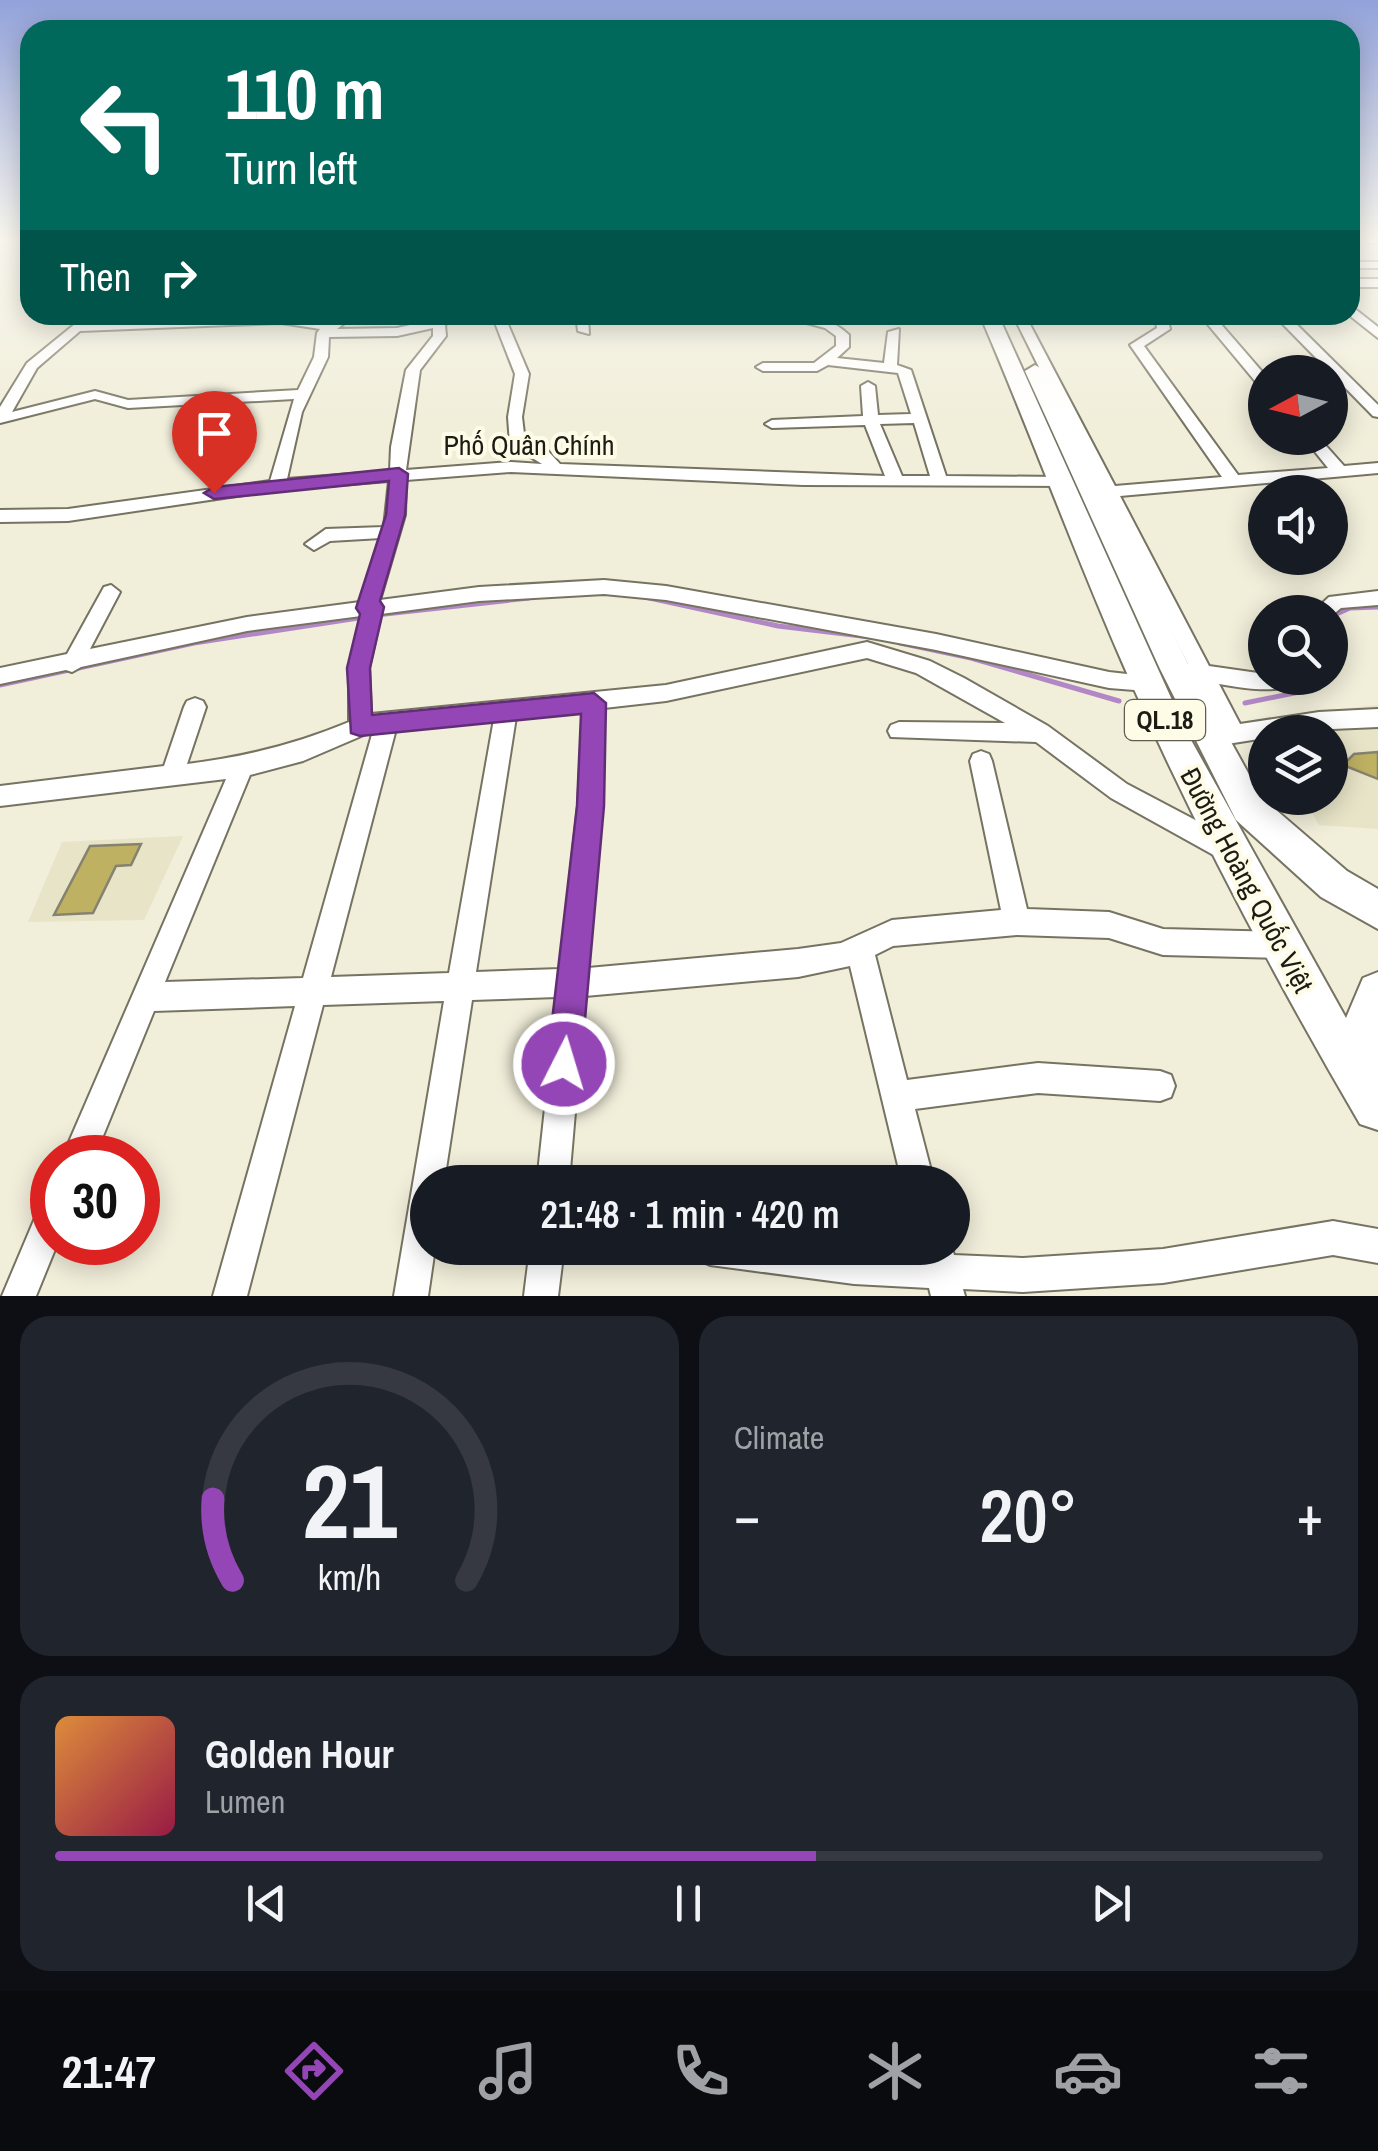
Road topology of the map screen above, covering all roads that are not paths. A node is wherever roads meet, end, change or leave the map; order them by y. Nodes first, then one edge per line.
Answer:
1 (80, 325) edge
2 (128, 325) edge
3 (306, 325) edge
4 (334, 325) edge
5 (420, 325) edge
6 (439, 325) edge
7 (502, 325) edge
8 (583, 325) edge
9 (836, 325) edge
10 (993, 325) edge
11 (1012, 325) edge
12 (1023, 325) edge
13 (1163, 325) edge
14 (1215, 325) edge
15 (1290, 325) edge
16 (77, 327) junction
17 (327, 330) junction
18 (584, 331) dead end
19 (894, 332) dead end
20 (829, 361) junction
21 (1248, 364) edge
22 (763, 367) dead end
23 (890, 368) junction
24 (868, 386) dead end
25 (303, 394) junction
26 (1378, 413) edge
27 (919, 418) junction
28 (0, 419) edge
29 (872, 420) junction
30 (772, 424) dead end
31 (1326, 455) edge
32 (556, 468) junction
33 (1378, 468) edge
34 (1340, 472) junction
35 (399, 474) junction
36 (894, 477) junction
37 (938, 478) junction
38 (1061, 482) junction
39 (1235, 483) junction
40 (278, 485) junction
41 (1103, 493) junction
42 (0, 516) edge
43 (391, 532) junction
44 (314, 544) dead end
45 (111, 592) dead end
46 (1378, 598) edge
47 (1348, 601) edge
48 (370, 612) junction
49 (870, 639) junction
50 (72, 664) junction
51 (1175, 675) junction
52 (0, 676) edge
53 (1248, 681) edge
54 (594, 703) junction
55 (195, 708) dead end
56 (506, 710) junction
57 (1378, 718) edge
58 (374, 723) junction
59 (899, 731) dead end
60 (1040, 733) junction
61 (1222, 735) junction
62 (981, 761) dead end
63 (242, 766) junction
64 (172, 776) junction
65 (0, 796) edge
66 (1228, 850) junction
67 (1378, 910) edge
68 (1017, 922) junction
69 (1277, 946) junction
70 (860, 950) junction
71 (571, 985) junction
72 (458, 990) junction
73 (313, 992) junction
74 (1378, 992) edge
75 (146, 997) junction
76 (1160, 1086) dead end
77 (897, 1096) junction
78 (1377, 1110) edge
79 (88, 1135) edge
80 (431, 1165) edge
81 (555, 1165) edge
82 (914, 1165) edge
83 (1378, 1246) edge
84 (32, 1265) edge
85 (416, 1265) edge
86 (545, 1265) edge
87 (848, 1265) edge
88 (942, 1272) edge
89 (19, 1296) edge
90 (230, 1296) edge
91 (411, 1296) edge
92 (541, 1296) edge

1 - 16 street
2 - 16 street
3 - 17 street
4 - 17 street
5 - 17 street
6 - 35 street
7 - 32 street
8 - 18 street
9 - 20 street
10 - 38 highway, Đường Hoàng Quốc Việt / QL.18
11 - 41 highway, Đường Hoàng Quốc Việt / QL.18
12 - 41 street
13 - 39 street
14 - 21 street
15 - 26 street
16 - 28 street
17 - 25 street
19 - 23 street
20 - 22 street
20 - 23 street
23 - 27 street
24 - 29 street
25 - 28 street
25 - 40 street
27 - 29 street
27 - 37 street
29 - 30 street
29 - 36 street
31 - 34 street
32 - 35 street, Phố Quân Chính
32 - 36 street, Phố Quân Chính
33 - 34 street
34 - 39 street
35 - 40 street, Phố Quân Chính
35 - 43 street
36 - 37 street, Phố Quân Chính
37 - 38 street, Phố Quân Chính
38 - 51 highway, Đường Hoàng Quốc Việt / QL.18
39 - 41 street
40 - 42 street, Phố Quân Chính
41 - 51 highway, Đường Hoàng Quốc Việt / QL.18
43 - 44 street
43 - 48 street
45 - 50 street
46 - 47 street
48 - 49 street
48 - 50 street
48 - 58 street
49 - 51 street
49 - 54 street
49 - 60 street
50 - 52 street
51 - 53 street
51 - 61 highway, Đường Hoàng Quốc Việt / QL.18
51 - 66 highway, Đường Hoàng Quốc Việt / QL.18
54 - 56 street
54 - 71 street
55 - 64 street
56 - 58 street
56 - 72 street
57 - 61 street
58 - 63 street
58 - 73 street
59 - 60 street
60 - 66 street
61 - 67 highway, Đường Hoàng Quốc Việt / QL.18
62 - 68 street
63 - 64 street
63 - 75 street
64 - 65 street
66 - 69 highway, Đường Hoàng Quốc Việt / QL.18
68 - 69 street
68 - 70 street
69 - 78 highway, Đường Hoàng Quốc Việt / QL.18
70 - 71 street
70 - 77 street
71 - 72 street
71 - 81 street
72 - 73 street
72 - 80 street
73 - 75 street
73 - 90 street
74 - 78 highway, QL.18
75 - 79 street
76 - 77 street
77 - 82 street
83 - 88 street
84 - 89 street
85 - 91 street
86 - 92 street
87 - 88 street

